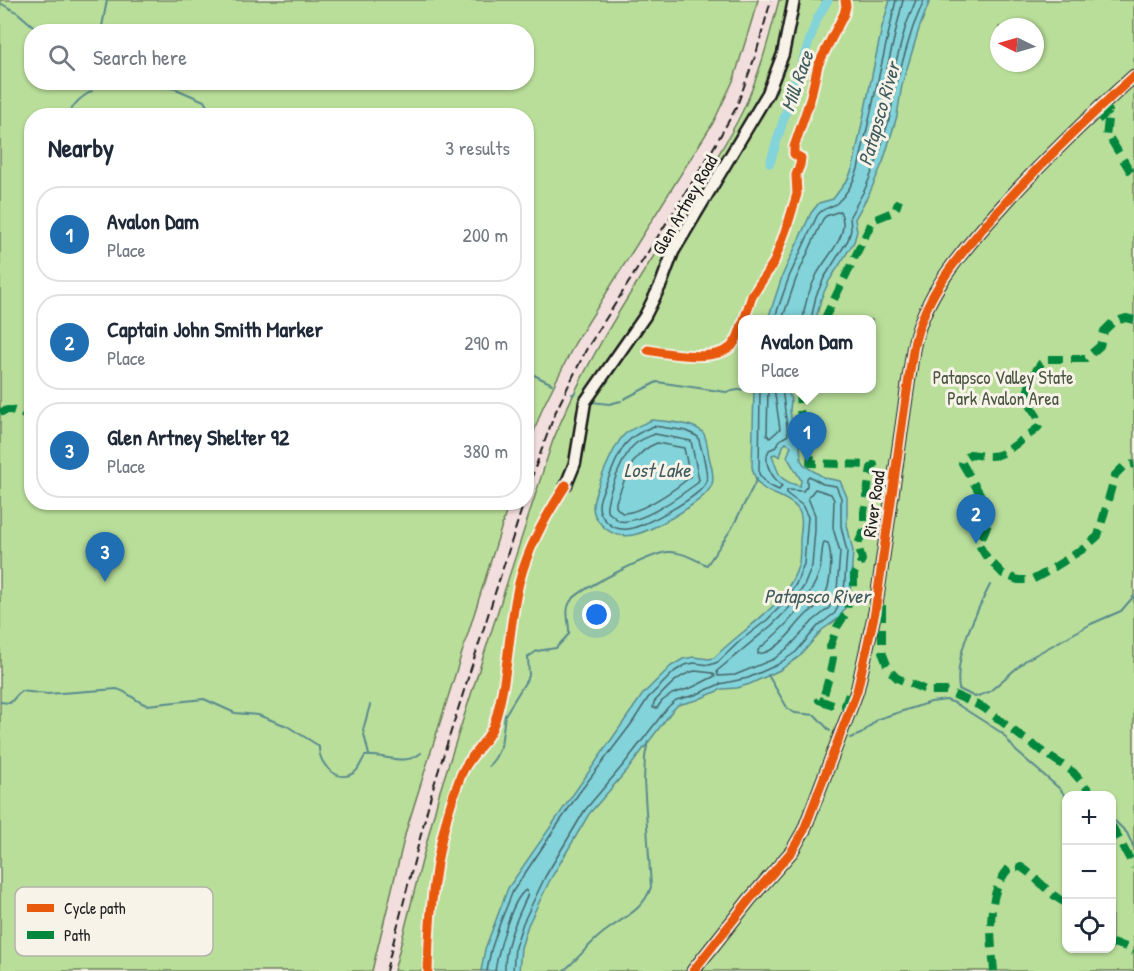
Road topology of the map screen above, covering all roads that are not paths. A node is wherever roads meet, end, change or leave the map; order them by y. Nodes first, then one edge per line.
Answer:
1 (794, 0) edge
2 (1134, 76) edge
3 (566, 485) dead end
4 (693, 971) edge

1 - 3 street, Glen Artney Road
2 - 4 street, River Road

